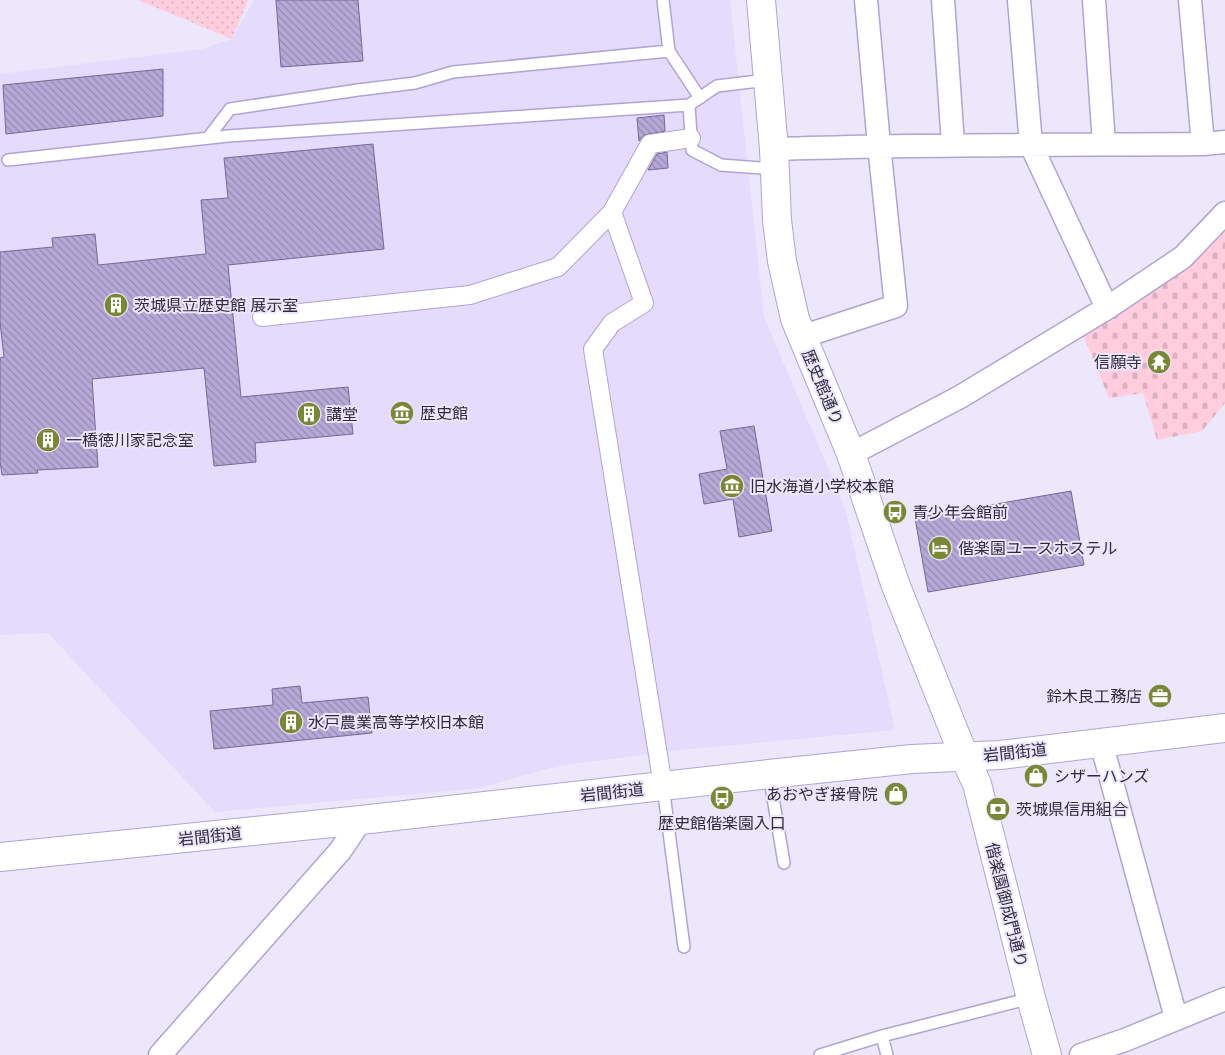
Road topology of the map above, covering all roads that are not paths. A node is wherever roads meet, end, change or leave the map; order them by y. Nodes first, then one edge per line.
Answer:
1 (663, 0) edge
2 (760, 0) edge
3 (866, 0) edge
4 (943, 0) edge
5 (1018, 0) edge
6 (1094, 0) edge
7 (1190, 0) edge
8 (669, 50) junction
9 (767, 80) junction
10 (700, 98) junction
11 (689, 105) junction
12 (208, 138) junction
13 (691, 138) junction
14 (1225, 142) edge
15 (953, 144) junction
16 (1104, 144) junction
17 (1203, 144) junction
18 (879, 145) junction
19 (1031, 146) junction
20 (774, 159) junction
21 (8, 160) dead end
22 (612, 212) junction
23 (1225, 213) edge
24 (1107, 308) junction
25 (262, 317) dead end
26 (801, 337) junction
27 (852, 454) junction
28 (1225, 728) edge
29 (1101, 742) junction
30 (964, 756) junction
31 (769, 774) junction
32 (663, 786) junction
33 (361, 820) junction
34 (0, 858) edge
35 (784, 863) dead end
36 (684, 947) dead end
37 (1031, 998) junction
38 (1225, 999) edge
39 (1176, 1018) junction
40 (882, 1036) junction
41 (160, 1055) edge
42 (820, 1055) edge
43 (887, 1055) edge
44 (1047, 1055) edge
45 (1081, 1055) edge

1 - 8 lane
2 - 9 main road, 歴史館通り
3 - 18 street
4 - 15 street
5 - 19 street
6 - 16 street
7 - 17 street
8 - 10 lane
8 - 12 lane
9 - 10 lane
9 - 20 main road, 歴史館通り
10 - 11 lane
11 - 12 lane
11 - 13 lane
12 - 21 lane
13 - 20 lane
13 - 22 street
14 - 17 street
15 - 18 street
15 - 19 street
16 - 17 street
16 - 19 street
18 - 20 street
18 - 26 street
19 - 24 street
20 - 26 main road, 歴史館通り
22 - 25 street
22 - 32 street
23 - 24 street
24 - 27 street
26 - 27 main road, 歴史館通り
27 - 30 main road, 歴史館通り
28 - 29 main road, 岩間街道
29 - 30 main road, 岩間街道
29 - 39 street
30 - 31 main road, 岩間街道
30 - 37 main road, 偕楽園御成門通り
31 - 32 main road, 岩間街道
31 - 35 lane
32 - 33 main road, 岩間街道
32 - 36 lane
33 - 34 main road, 岩間街道
33 - 41 street
37 - 40 lane
37 - 44 main road, 偕楽園御成門通り
38 - 39 street
39 - 45 street
40 - 42 lane
40 - 43 lane

